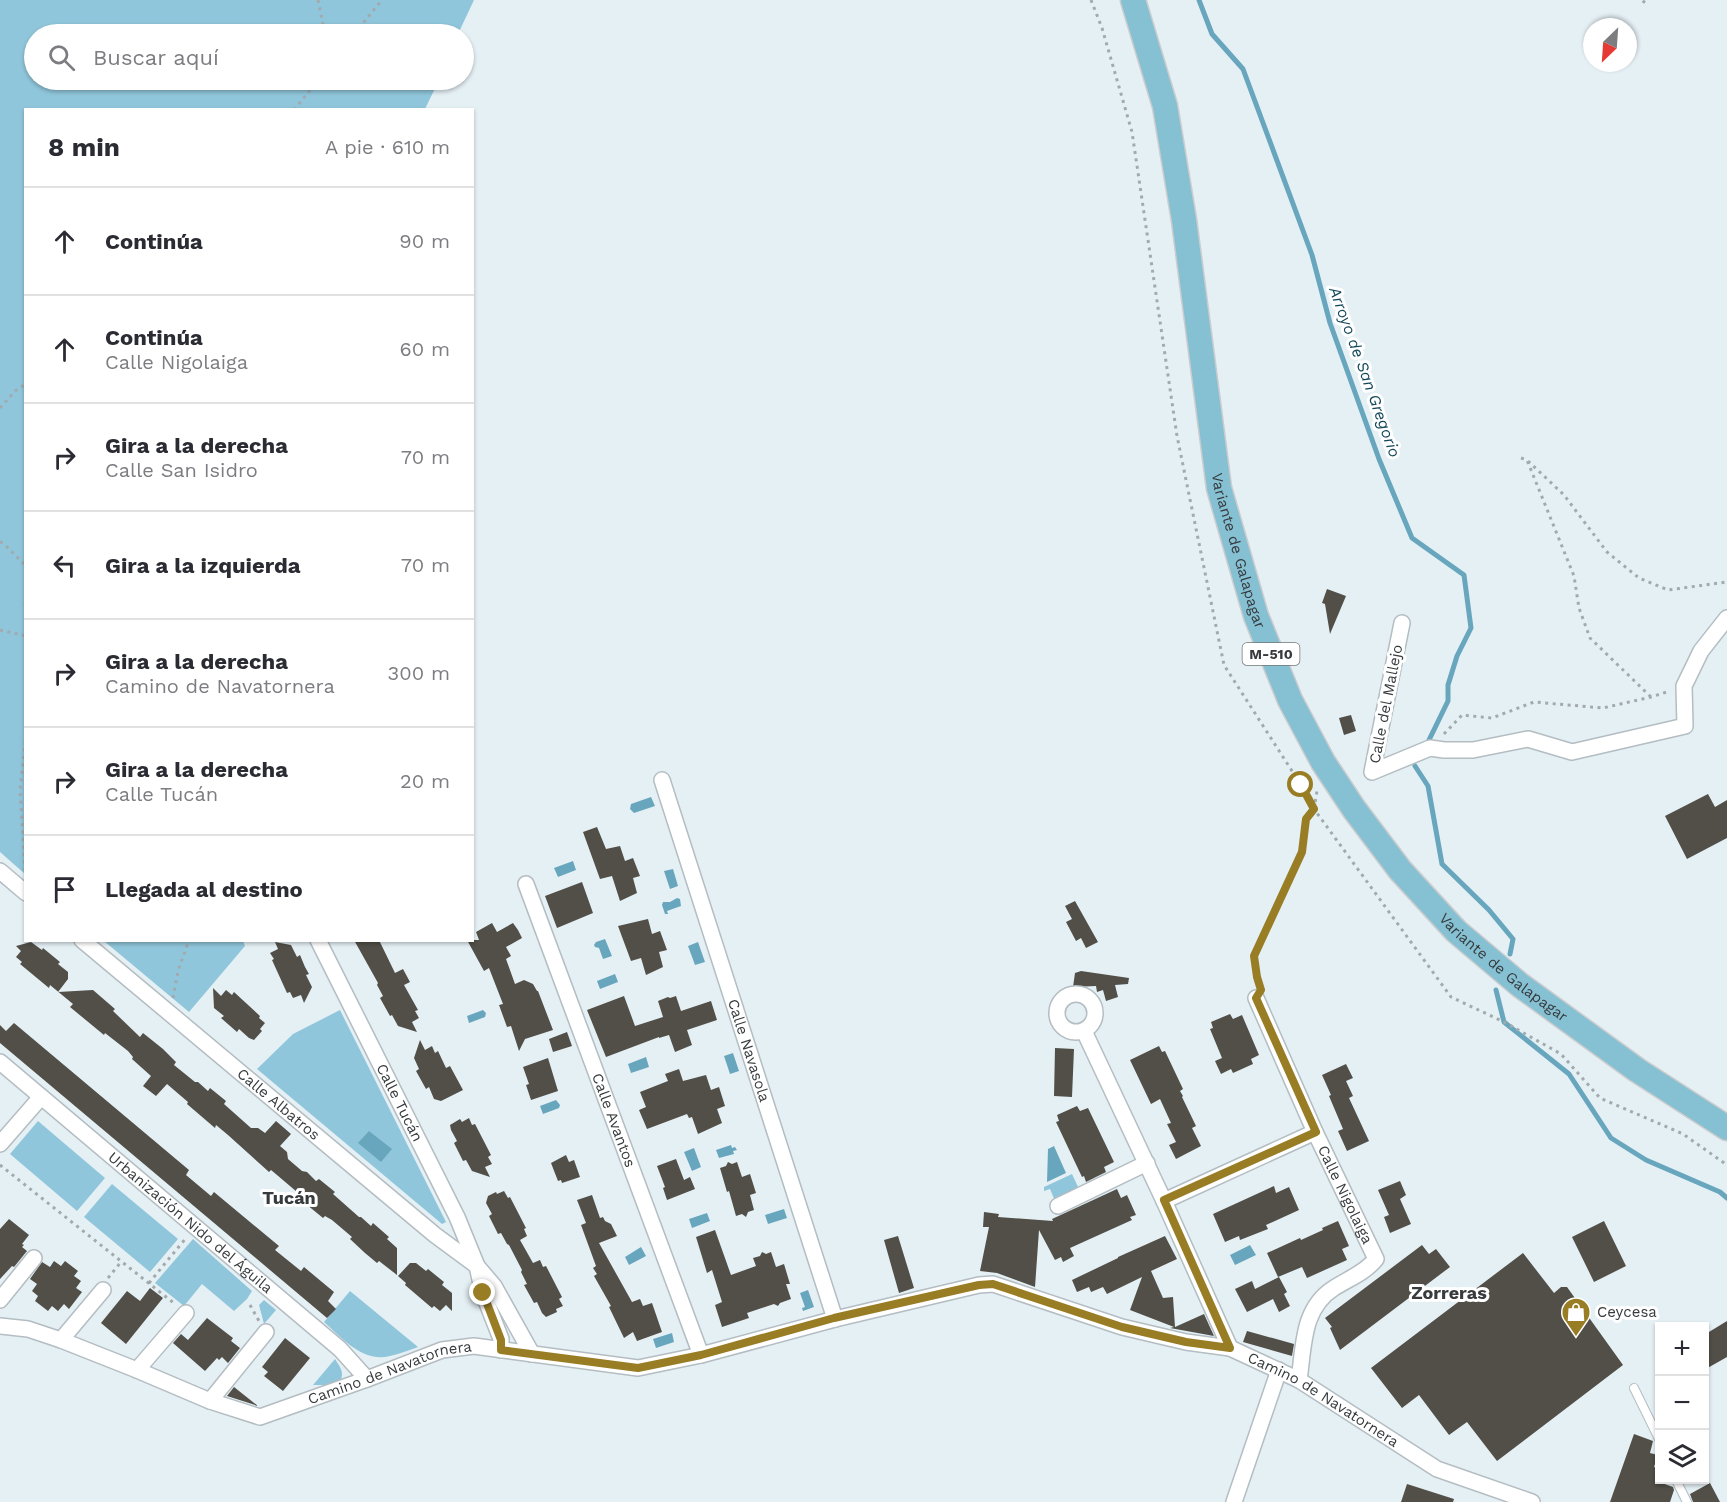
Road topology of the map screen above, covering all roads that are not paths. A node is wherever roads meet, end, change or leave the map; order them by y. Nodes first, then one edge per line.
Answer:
1 (1133, 0) edge
2 (1727, 618) edge
3 (1402, 623) dead end
4 (662, 780) dead end
5 (0, 871) edge
6 (526, 884) dead end
7 (21, 889) edge
8 (84, 942) edge
9 (319, 942) edge
10 (1256, 998) road end
11 (1084, 1031) dead end
12 (0, 1062) edge
13 (41, 1097) junction
14 (1727, 1128) edge
15 (1316, 1132) junction
16 (0, 1144) edge
17 (1147, 1163) junction
18 (1164, 1200) junction
19 (1058, 1206) dead end
20 (34, 1258) dead end
21 (477, 1266) junction
22 (103, 1290) dead end
23 (0, 1300) edge
24 (186, 1313) road end
25 (834, 1318) junction
26 (0, 1326) edge
27 (266, 1332) dead end
28 (61, 1340) junction
29 (1230, 1348) junction
30 (501, 1350) junction
31 (532, 1354) junction
32 (701, 1355) junction
33 (137, 1370) junction
34 (1279, 1370) junction
35 (367, 1379) junction
36 (1299, 1380) junction
37 (1634, 1388) dead end
38 (210, 1401) junction
39 (1655, 1433) edge
40 (1679, 1484) edge
41 (1234, 1502) edge
42 (1532, 1502) edge
43 (1687, 1502) edge

1 - 14 main road, Variante de Galapagar / M-510
2 - 3 street, Calle del Mallejo
4 - 25 street, Calle Navasola
5 - 7 street
6 - 32 street, Calle Avantos
8 - 21 street, Calle Albatros
9 - 21 street, Calle Tucán
10 - 15 street, Calle Nigolaiga
11 - 17 street
12 - 13 street, Urbanización Nido del Águila
13 - 16 street
13 - 35 street, Urbanización Nido del Águila
15 - 18 street
15 - 36 street, Calle Nigolaiga
17 - 18 street
17 - 19 street
18 - 29 street
20 - 23 street
21 - 30 street, Calle Tucán
21 - 31 street, Calle Tucán
22 - 28 street
24 - 33 street
25 - 29 street, Camino de Navatornera
25 - 32 street, Camino de Navatornera
26 - 28 street, Camino de Navatornera
27 - 38 street
28 - 33 street, Camino de Navatornera
29 - 34 street, Camino de Navatornera
30 - 31 street, Camino de Navatornera
30 - 35 street, Camino de Navatornera
31 - 32 street, Camino de Navatornera
33 - 38 street, Camino de Navatornera
34 - 36 street, Camino de Navatornera
34 - 41 street
35 - 38 street, Camino de Navatornera
36 - 42 street, Camino de Navatornera
37 - 39 lane
40 - 43 lane

